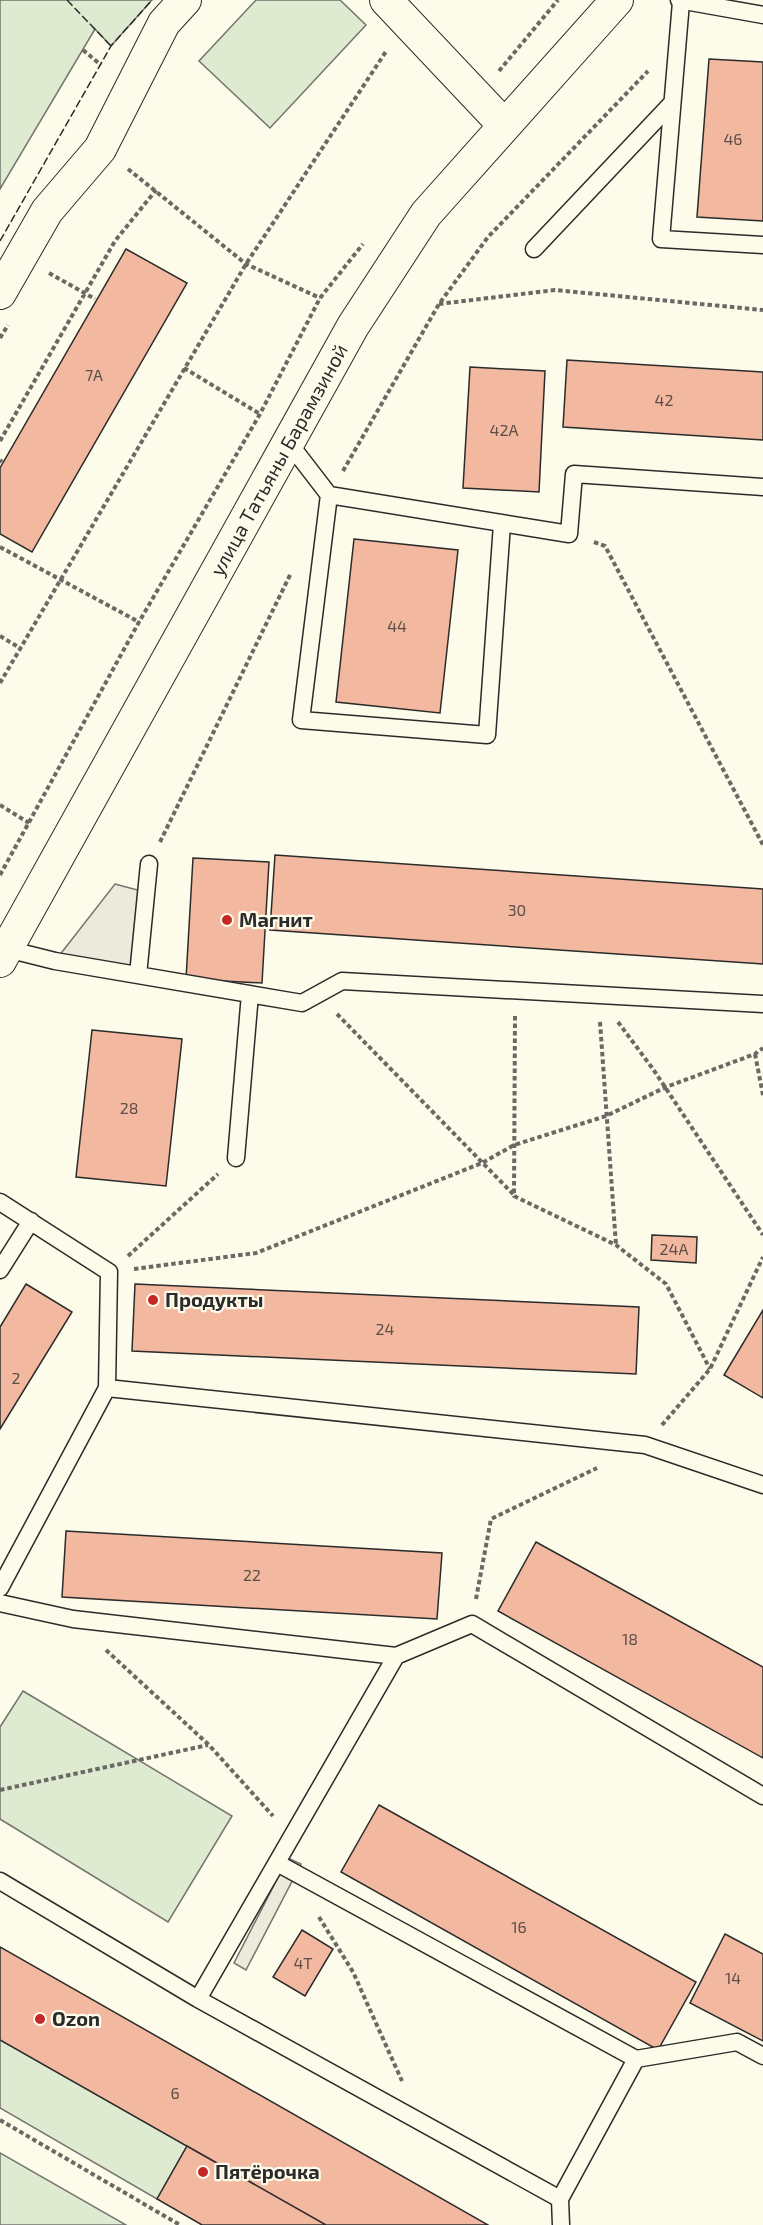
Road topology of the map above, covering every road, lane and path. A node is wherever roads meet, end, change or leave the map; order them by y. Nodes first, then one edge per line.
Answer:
1 (185, 0) edge
2 (617, 0) edge
3 (680, 1) edge
4 (396, 11) edge
5 (763, 15) edge
6 (678, 40) junction
7 (83, 50) dead end
8 (101, 65) dead end
9 (672, 103) junction
10 (504, 125) junction
11 (125, 167) dead end
12 (156, 190) junction
13 (763, 246) edge
14 (534, 249) dead end
15 (246, 264) junction
16 (40, 268) dead end
17 (0, 293) edge
18 (85, 293) junction
19 (96, 299) dead end
20 (439, 304) junction
21 (763, 310) edge
22 (184, 368) junction
23 (260, 414) junction
24 (0, 441) edge
25 (289, 443) junction
26 (763, 487) edge
27 (329, 495) junction
28 (502, 524) junction
29 (569, 534) junction
30 (0, 547) edge
31 (293, 569) dead end
32 (60, 581) junction
33 (139, 622) junction
34 (0, 636) edge
35 (21, 648) junction
36 (0, 683) edge
37 (0, 804) edge
38 (29, 823) junction
39 (763, 845) edge
40 (149, 864) joint
41 (0, 875) edge
42 (3, 955) edge
43 (138, 975) junction
44 (516, 990) junction
45 (250, 994) junction
46 (318, 994) junction
47 (598, 995) junction
48 (763, 1004) edge
49 (763, 1048) edge
50 (755, 1054) junction
51 (666, 1088) junction
52 (763, 1095) edge
53 (606, 1116) junction
54 (514, 1145) junction
55 (236, 1158) joint
56 (482, 1162) junction
57 (514, 1196) junction
58 (0, 1202) edge
59 (31, 1221) junction
60 (763, 1235) edge
61 (616, 1245) junction
62 (0, 1270) edge
63 (109, 1272) junction
64 (710, 1369) dead end
65 (107, 1388) junction
66 (763, 1485) edge
67 (0, 1588) edge
68 (0, 1604) edge
69 (73, 1619) junction
70 (396, 1656) junction
71 (209, 1745) junction
72 (0, 1790) edge
73 (763, 1796) edge
74 (292, 1836) junction
75 (284, 1866) junction
76 (0, 1881) edge
77 (198, 1999) junction
78 (763, 2056) edge
79 (636, 2059) junction
80 (0, 2120) edge
81 (425, 2124) junction
82 (560, 2199) junction
83 (180, 2225) edge
84 (561, 2225) edge

1 - 17 street
2 - 10 street, улица Татьяны Барамзиной
3 - 5 lane
3 - 6 lane
4 - 10 street
4 - 15 path
6 - 9 lane
6 - 20 path
7 - 8 path
9 - 13 lane
9 - 14 lane
10 - 25 street, улица Татьяны Барамзиной
11 - 12 path
12 - 15 path
12 - 18 path
15 - 22 path
15 - 23 path
16 - 18 path
18 - 19 path
18 - 24 path
20 - 21 path
20 - 27 path
22 - 23 path
22 - 32 path
23 - 33 path
25 - 27 lane
25 - 42 street, улица Татьяны Барамзиной
26 - 29 lane
27 - 28 lane
27 - 28 lane
28 - 29 lane
29 - 39 path
30 - 32 path
31 - 40 path
32 - 33 path
32 - 35 path
33 - 38 path
34 - 35 path
35 - 36 path
37 - 38 path
38 - 41 path
40 - 43 lane
42 - 43 lane
43 - 45 lane
44 - 46 lane
44 - 47 lane
44 - 54 path
45 - 46 lane
45 - 55 lane
46 - 56 path
47 - 48 lane
47 - 51 path
47 - 53 path
49 - 50 path
50 - 51 path
50 - 52 path
51 - 53 path
51 - 60 path
53 - 54 path
53 - 61 path
54 - 56 path
54 - 57 path
55 - 63 path
56 - 57 path
56 - 63 path
57 - 61 path
58 - 59 lane
59 - 62 lane
59 - 63 lane
61 - 64 path
63 - 65 lane
65 - 66 lane
65 - 67 lane
68 - 69 lane
69 - 70 lane
69 - 71 path
70 - 73 lane
70 - 74 lane
71 - 72 path
71 - 74 path
74 - 75 lane
75 - 77 lane
75 - 79 lane
75 - 81 path
76 - 77 lane
77 - 81 lane
78 - 79 lane
79 - 82 lane
80 - 83 path
81 - 82 lane
82 - 84 lane

